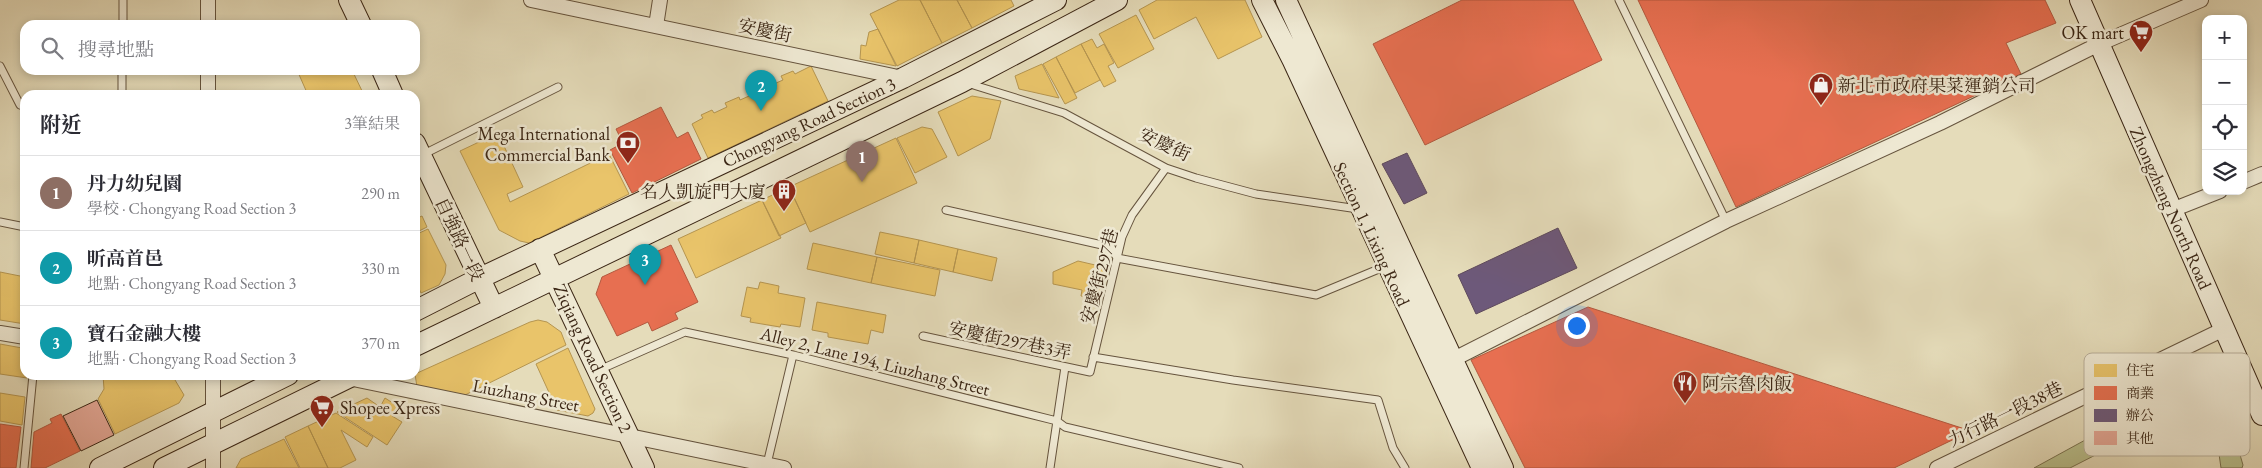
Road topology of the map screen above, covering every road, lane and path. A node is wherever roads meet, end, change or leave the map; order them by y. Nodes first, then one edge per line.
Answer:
1 (123, 0) edge
2 (208, 0) edge
3 (349, 0) edge
4 (531, 0) edge
5 (660, 0) edge
6 (1056, 0) edge
7 (1117, 0) edge
8 (1262, 0) edge
9 (1286, 0) edge
10 (1620, 0) edge
11 (2080, 0) edge
12 (2201, 0) edge
13 (123, 20) edge
14 (208, 20) edge
15 (359, 20) edge
16 (656, 26) junction
17 (2099, 44) junction
18 (0, 66) edge
19 (122, 75) edge
20 (208, 75) edge
21 (384, 75) edge
22 (903, 78) junction
23 (962, 82) junction
24 (558, 87) dead end
25 (122, 90) edge
26 (208, 90) edge
27 (391, 90) edge
28 (20, 105) dead end
29 (420, 148) edge
30 (420, 153) edge
31 (1166, 168) junction
32 (2262, 174) edge
33 (2247, 180) edge
34 (2210, 195) edge
35 (946, 210) dead end
36 (1361, 210) junction
37 (2172, 210) junction
38 (1726, 221) junction
39 (0, 222) edge
40 (20, 226) edge
41 (540, 249) junction
42 (1117, 258) junction
43 (1396, 262) junction
44 (478, 278) junction
45 (555, 278) junction
46 (420, 308) edge
47 (494, 308) junction
48 (2224, 329) junction
49 (0, 333) edge
50 (20, 336) edge
51 (923, 336) dead end
52 (420, 344) edge
53 (2174, 353) edge
54 (2235, 353) edge
55 (793, 355) junction
56 (1093, 357) junction
57 (1454, 359) junction
58 (1065, 367) junction
59 (599, 370) junction
60 (1090, 372) joint
61 (33, 380) edge
62 (213, 380) edge
63 (278, 380) edge
64 (345, 380) edge
65 (365, 380) edge
66 (2250, 388) edge
67 (2084, 397) edge
68 (213, 413) junction
69 (2262, 415) edge
70 (1057, 421) junction
71 (629, 435) junction
72 (213, 446) junction
73 (767, 464) junction
74 (24, 468) edge
75 (100, 468) edge
76 (164, 468) edge
77 (213, 468) edge
78 (644, 468) edge
79 (784, 468) edge
80 (1050, 468) edge
81 (1239, 468) edge
82 (1405, 468) edge
83 (1482, 468) edge
84 (1503, 468) edge
85 (1937, 468) edge

1 - 13 lane
2 - 14 street
3 - 15 main road
4 - 16 street, 安慶街
5 - 16 street
6 - 22 main road, Chongyang Road Section 3
7 - 23 main road, Chongyang Road Section 3
8 - 36 main road, Section 1, Lixing Road
9 - 43 main road, Section 1, Lixing Road
10 - 38 lane
11 - 17 main road, Zhongzheng North Road
12 - 17 street
16 - 22 street, 安慶街
17 - 37 main road, Zhongzheng North Road
17 - 38 street
18 - 28 lane
19 - 25 lane
20 - 26 street
21 - 27 main road
22 - 41 main road, Chongyang Road Section 3
23 - 31 lane, 安慶街
23 - 45 main road, Chongyang Road Section 3
24 - 29 lane
30 - 44 main road, 自強路一段
31 - 36 lane, 安慶街
31 - 42 lane, 安慶街297巷
32 - 33 street
34 - 37 street
35 - 42 lane
36 - 43 main road, Section 1, Lixing Road
37 - 48 main road, Zhongzheng North Road
38 - 57 street
39 - 40 lane
41 - 44 main road, Chongyang Road Section 3
41 - 45 main road, Ziqiang Road Section 2
42 - 43 lane
42 - 56 lane, 安慶街297巷
43 - 57 main road, Section 1, Lixing Road
43 - 83 main road, Section 1, Lixing Road
44 - 46 main road, Chongyang Road Section 3
44 - 47 main road, 自強路一段
45 - 47 main road, Chongyang Road Section 3
45 - 59 main road, Ziqiang Road Section 2
47 - 52 main road, Chongyang Road Section 3
48 - 53 street, 力行路一段38巷
48 - 54 main road, Zhongzheng North Road
49 - 50 street
51 - 58 lane, 安慶街297巷3弄
55 - 59 lane, Alley 2, Lane 194, Liuzhang Street
55 - 70 lane, Alley 2, Lane 194, Liuzhang Street
55 - 73 lane
56 - 60 lane, 安慶街297巷
56 - 82 lane
57 - 84 main road, Section 1, Lixing Road
58 - 60 lane, 安慶街297巷3弄
58 - 70 lane
59 - 71 main road, Ziqiang Road Section 2
61 - 74 lane
62 - 68 street
63 - 68 main road
64 - 72 main road
65 - 71 street, Liuzhang Street
66 - 69 main road, Zhongzheng North Road
67 - 85 street, 力行路一段38巷
68 - 72 street
68 - 75 main road
70 - 80 lane
70 - 81 lane, Alley 2, Lane 194, Liuzhang Street
71 - 73 street, Liuzhang Street
71 - 78 main road, Ziqiang Road Section 2
72 - 76 main road
72 - 77 street
73 - 79 street, Liuzhang Street

